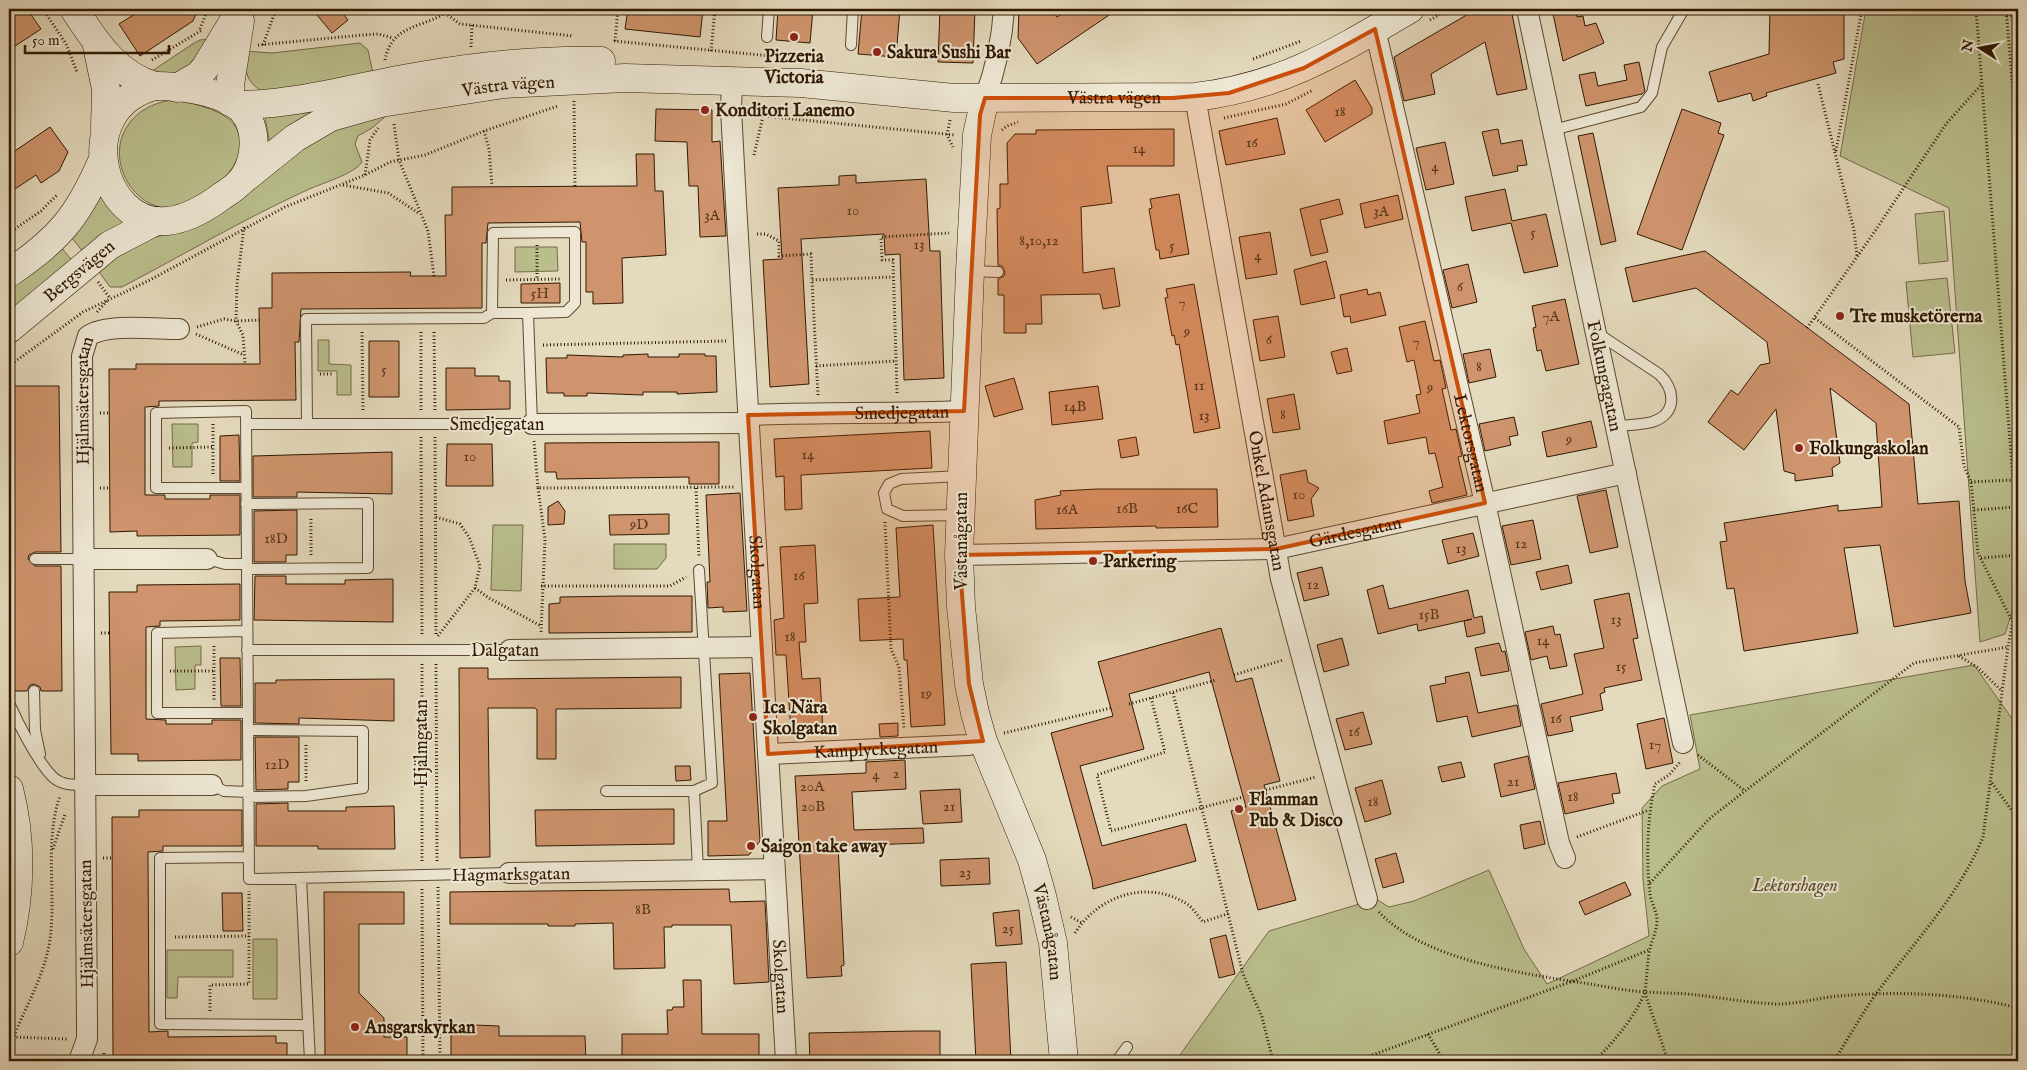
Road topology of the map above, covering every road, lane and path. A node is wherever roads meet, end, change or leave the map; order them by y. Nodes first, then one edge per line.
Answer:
1 (44, 9) edge
2 (74, 9) edge
3 (208, 9) edge
4 (241, 9) edge
5 (276, 9) edge
6 (451, 9) edge
7 (618, 9) edge
8 (715, 9) edge
9 (769, 9) edge
10 (853, 9) edge
11 (1004, 9) edge
12 (1410, 9) edge
13 (1527, 9) edge
14 (1684, 9) edge
15 (1862, 9) edge
16 (1976, 9) edge
17 (2006, 9) edge
18 (445, 13) junction
19 (2007, 16) junction
20 (2018, 16) edge
21 (472, 25) junction
22 (1375, 29) junction
23 (200, 30) dead end
24 (579, 37) dead end
25 (767, 37) dead end
26 (393, 38) junction
27 (606, 40) dead end
28 (1303, 40) dead end
29 (615, 41) junction
30 (250, 44) dead end
31 (263, 45) junction
32 (851, 45) dead end
33 (98, 46) junction
34 (471, 47) dead end
35 (691, 50) dead end
36 (711, 51) dead end
37 (1250, 60) dead end
38 (386, 70) dead end
39 (2018, 71) edge
40 (2012, 72) junction
41 (78, 77) dead end
42 (732, 83) junction
43 (800, 83) junction
44 (1818, 84) dead end
45 (1981, 84) junction
46 (166, 87) junction
47 (1195, 97) junction
48 (985, 98) junction
49 (574, 101) dead end
50 (233, 103) junction
51 (394, 120) dead end
52 (375, 130) dead end
53 (1553, 130) junction
54 (484, 131) dead end
55 (2018, 133) edge
56 (104, 148) junction
57 (2018, 151) edge
58 (1836, 153) junction
59 (398, 160) junction
60 (365, 175) junction
61 (239, 183) junction
62 (342, 184) junction
63 (492, 186) dead end
64 (575, 186) dead end
65 (59, 192) dead end
66 (420, 214) junction
67 (156, 221) junction
68 (244, 227) junction
69 (9, 233) edge
70 (537, 233) junction
71 (936, 234) dead end
72 (779, 242) dead end
73 (1857, 256) junction
74 (970, 271) junction
75 (998, 272) dead end
76 (9, 273) edge
77 (434, 276) dead end
78 (894, 277) junction
79 (575, 279) junction
80 (492, 280) junction
81 (537, 280) junction
82 (812, 280) junction
83 (492, 313) junction
84 (528, 313) junction
85 (421, 318) junction
86 (434, 318) junction
87 (1814, 318) junction
88 (362, 319) junction
89 (260, 320) dead end
90 (236, 321) junction
91 (9, 328) edge
92 (1807, 328) dead end
93 (179, 329) junction
94 (1596, 333) junction
95 (744, 340) junction
96 (530, 346) junction
97 (244, 355) junction
98 (896, 362) junction
99 (245, 364) dead end
100 (9, 366) edge
101 (816, 366) junction
102 (818, 395) dead end
103 (213, 411) junction
104 (964, 411) junction
105 (101, 413) dead end
106 (109, 413) dead end
107 (898, 413) junction
108 (749, 419) junction
109 (363, 423) junction
110 (246, 424) junction
111 (307, 424) junction
112 (421, 424) junction
113 (435, 424) junction
114 (532, 424) junction
115 (1616, 426) junction
116 (156, 448) junction
117 (213, 448) junction
118 (1626, 472) junction
119 (962, 476) junction
120 (2013, 480) junction
121 (1971, 482) junction
122 (753, 486) junction
123 (101, 488) dead end
124 (110, 488) dead end
125 (213, 488) junction
126 (246, 488) junction
127 (538, 488) junction
128 (696, 488) junction
129 (1485, 503) junction
130 (246, 504) junction
131 (311, 504) junction
132 (884, 504) junction
133 (2015, 508) junction
134 (1974, 510) junction
135 (960, 516) junction
136 (436, 517) junction
137 (2018, 544) edge
138 (1276, 549) junction
139 (959, 555) junction
140 (2018, 555) edge
141 (1981, 558) junction
142 (35, 559) dead end
143 (82, 559) junction
144 (207, 559) joint
145 (247, 567) junction
146 (311, 568) junction
147 (699, 570) junction
148 (541, 586) junction
149 (476, 588) junction
150 (2018, 591) edge
151 (2013, 622) junction
152 (541, 626) junction
153 (247, 631) junction
154 (214, 632) junction
155 (436, 638) junction
156 (762, 647) junction
157 (2008, 647) junction
158 (703, 648) junction
159 (247, 650) junction
160 (422, 650) junction
161 (440, 650) junction
162 (510, 650) joint
163 (541, 650) junction
164 (1301, 654) junction
165 (1958, 656) junction
166 (214, 671) junction
167 (157, 672) junction
168 (1234, 675) dead end
169 (1216, 680) dead end
170 (34, 691) dead end
171 (2002, 692) junction
172 (1173, 693) junction
173 (1151, 698) junction
174 (9, 702) edge
175 (1129, 704) dead end
176 (1111, 708) dead end
177 (214, 713) junction
178 (248, 713) junction
179 (248, 730) junction
180 (306, 730) junction
181 (983, 741) junction
182 (1683, 743) junction
183 (905, 748) junction
184 (768, 754) junction
185 (41, 763) junction
186 (1332, 773) junction
187 (1992, 783) junction
188 (77, 785) junction
189 (212, 785) joint
190 (9, 789) edge
191 (1266, 790) dead end
192 (606, 791) dead end
193 (694, 791) junction
194 (1745, 791) junction
195 (248, 794) junction
196 (306, 796) junction
197 (1243, 797) dead end
198 (1203, 809) junction
199 (1649, 810) junction
200 (2018, 819) edge
201 (1562, 850) joint
202 (52, 852) junction
203 (248, 857) junction
204 (102, 858) dead end
205 (112, 858) dead end
206 (774, 869) junction
207 (698, 870) junction
208 (509, 873) joint
209 (422, 876) junction
210 (438, 876) junction
211 (301, 878) junction
212 (249, 879) junction
213 (1649, 883) junction
214 (1367, 899) joint
215 (1230, 913) junction
216 (1074, 935) dead end
217 (249, 936) junction
218 (160, 937) junction
219 (9, 942) edge
220 (1649, 950) junction
221 (1573, 981) junction
222 (1644, 992) junction
223 (1876, 994) junction
224 (2018, 1008) edge
225 (211, 1024) junction
226 (307, 1025) junction
227 (1428, 1034) junction
228 (14, 1037) junction
229 (87, 1039) junction
230 (10, 1042) edge
231 (1127, 1047) dead end
232 (9, 1049) edge
233 (79, 1061) edge
234 (310, 1061) edge
235 (423, 1061) edge
236 (440, 1061) edge
237 (786, 1061) edge
238 (1064, 1061) edge
239 (1117, 1061) edge
240 (1273, 1061) edge
241 (1356, 1061) edge
242 (1444, 1061) edge
243 (1594, 1061) edge
244 (1668, 1061) edge
245 (1834, 1061) edge

1 - 41 path
2 - 33 main road
3 - 23 path
4 - 46 main road
4 - 50 main road
5 - 31 path
6 - 18 path
7 - 29 path
8 - 36 path
9 - 25 lane
10 - 32 lane
11 - 48 street, Västanågatan
12 - 22 main road, Västra vägen
13 - 53 street, Folkungagatan
14 - 53 lane
15 - 58 path
16 - 45 path
17 - 19 path
18 - 21 path
18 - 26 path
19 - 20 path
19 - 40 path
21 - 24 path
21 - 34 path
22 - 47 main road, Västra vägen
22 - 129 street, Lektorsgatan
26 - 31 path
26 - 38 path
27 - 29 path
28 - 37 path
29 - 35 path
30 - 31 path
33 - 46 main road
33 - 56 main road
39 - 40 path
40 - 55 path
42 - 43 main road, Västra vägen
42 - 61 main road, Västra vägen
42 - 95 street, Skolgatan
43 - 48 main road, Västra vägen
43 - 50 main road, Västra vägen
44 - 58 path
45 - 73 path
45 - 120 path
46 - 50 main road
46 - 56 main road
47 - 48 main road, Västra vägen
47 - 138 street, Onkel Adamsgatan
48 - 74 main road, Västanågatan
49 - 64 path
50 - 61 main road
51 - 59 path
52 - 60 path
53 - 94 street, Folkungagatan
54 - 63 path
55 - 57 path
56 - 67 main road
56 - 76 main road
58 - 73 path
59 - 60 path
59 - 66 path
60 - 62 path
61 - 67 main road
62 - 66 path
62 - 68 path
65 - 69 path
66 - 77 path
67 - 91 main road, Bergsvägen
68 - 90 path
68 - 100 path
70 - 79 lane
70 - 80 lane
70 - 81 path
71 - 78 path
72 - 82 path
73 - 87 path
74 - 75 lane
74 - 104 main road, Västanågatan
78 - 82 path
78 - 98 path
79 - 81 path
79 - 84 lane
80 - 81 path
80 - 83 lane
82 - 101 path
83 - 84 lane
83 - 86 lane
84 - 96 lane
85 - 86 lane
85 - 88 lane
85 - 112 path
86 - 113 path, Hjälmgatan
87 - 92 path
87 - 121 path
88 - 109 path
88 - 111 lane
89 - 90 path
90 - 93 path
90 - 97 path
93 - 97 path
93 - 143 street, Hjälmsätersgatan
94 - 115 street, Folkungagatan
94 - 115 lane
95 - 96 path
95 - 108 street, Skolgatan
96 - 114 lane
97 - 99 path
98 - 101 path
98 - 107 path
101 - 102 path
103 - 110 lane
103 - 116 lane
103 - 117 path
104 - 107 street, Smedjegatan
104 - 119 main road, Västanågatan
105 - 106 path
107 - 108 street, Smedjegatan
108 - 114 street, Smedjegatan
108 - 122 street, Skolgatan
109 - 111 lane, Smedjegatan
109 - 112 lane, Smedjegatan
110 - 111 lane, Smedjegatan
110 - 126 lane
112 - 113 lane, Smedjegatan
112 - 160 path
113 - 114 lane, Smedjegatan
113 - 136 path, Hjälmgatan
114 - 127 path
115 - 118 street, Folkungagatan
116 - 117 path
116 - 125 lane
117 - 125 path
118 - 129 street, Gärdesgatan
118 - 182 street, Folkungagatan
119 - 132 lane
119 - 135 main road, Västanågatan
120 - 121 path
120 - 133 path
121 - 134 path
122 - 128 path
122 - 156 street, Skolgatan
123 - 124 path
125 - 126 lane
126 - 130 lane
127 - 128 path
127 - 148 path
128 - 147 path
129 - 138 street, Gärdesgatan
129 - 201 street, Lektorsgatan
130 - 131 lane
130 - 145 lane
131 - 146 path
131 - 146 lane
132 - 135 lane
132 - 183 path
133 - 134 path
133 - 137 path
134 - 141 path
135 - 139 main road, Västanågatan
136 - 149 path
136 - 155 path, Hjälmgatan
138 - 139 street, Gärdesgatan
138 - 164 street, Onkel Adamsgatan
139 - 181 main road, Västanågatan
140 - 141 path
141 - 151 path
142 - 143 lane
143 - 144 street
143 - 188 street, Hjälmsätersgatan
144 - 145 lane
145 - 146 lane
145 - 153 lane
147 - 148 path
147 - 158 lane
148 - 152 path
149 - 152 path
149 - 155 path
150 - 151 path
151 - 157 path
152 - 163 path
153 - 154 lane
153 - 159 lane
154 - 166 path
154 - 167 lane
155 - 161 path, Hjälmgatan
156 - 158 street, Dalgatan
156 - 184 street, Skolgatan
157 - 165 path
157 - 171 path
158 - 163 street, Dalgatan
158 - 193 lane
159 - 160 lane, Dalgatan
159 - 178 lane
160 - 161 lane, Dalgatan
160 - 209 path
161 - 162 lane, Dalgatan
161 - 210 path, Hjälmgatan
162 - 163 street, Dalgatan
164 - 168 path
164 - 186 street, Onkel Adamsgatan
165 - 171 path
165 - 194 path
166 - 167 path
166 - 177 path
167 - 177 lane
169 - 172 path
170 - 185 lane
171 - 187 path
172 - 173 path
172 - 198 path
173 - 175 path
173 - 198 path
174 - 185 lane
176 - 181 path
177 - 178 lane
178 - 179 lane
179 - 180 lane
179 - 195 lane
180 - 196 path
180 - 196 lane
181 - 183 street, Kamplyckegatan
181 - 238 main road, Västanågatan
182 - 194 path
182 - 199 path
183 - 184 street, Kamplyckegatan
184 - 206 street, Skolgatan
185 - 188 lane
186 - 191 path
186 - 214 street, Onkel Adamsgatan
187 - 200 path
187 - 223 path
188 - 189 street
188 - 202 path
188 - 202 path
188 - 229 street, Hjälmsätersgatan
189 - 195 lane
190 - 219 main road
192 - 193 lane
193 - 207 lane
194 - 213 path
195 - 196 lane
195 - 203 lane
197 - 198 path
198 - 215 path
199 - 201 path
199 - 213 path
202 - 228 path
203 - 212 lane
203 - 218 lane
204 - 205 path
206 - 207 street, Hagmarksgatan
206 - 237 street, Skolgatan
207 - 208 street, Hagmarksgatan
208 - 210 lane, Hagmarksgatan
209 - 210 lane, Hagmarksgatan
209 - 211 lane, Hagmarksgatan
209 - 235 path
210 - 236 path, Hjälmgatan
211 - 212 lane, Hagmarksgatan
211 - 226 lane
212 - 217 path
213 - 220 path
214 - 221 path
215 - 216 path
215 - 240 path
217 - 218 path
217 - 225 path
218 - 225 lane
220 - 221 path
220 - 222 path
221 - 222 path
221 - 227 path
222 - 223 path
222 - 243 path
222 - 244 path
223 - 224 path
223 - 245 path
225 - 226 lane
226 - 234 lane
227 - 241 path
227 - 242 path
228 - 229 path
228 - 230 path
229 - 233 street, Hjälmsätersgatan
230 - 232 path
231 - 239 lane

